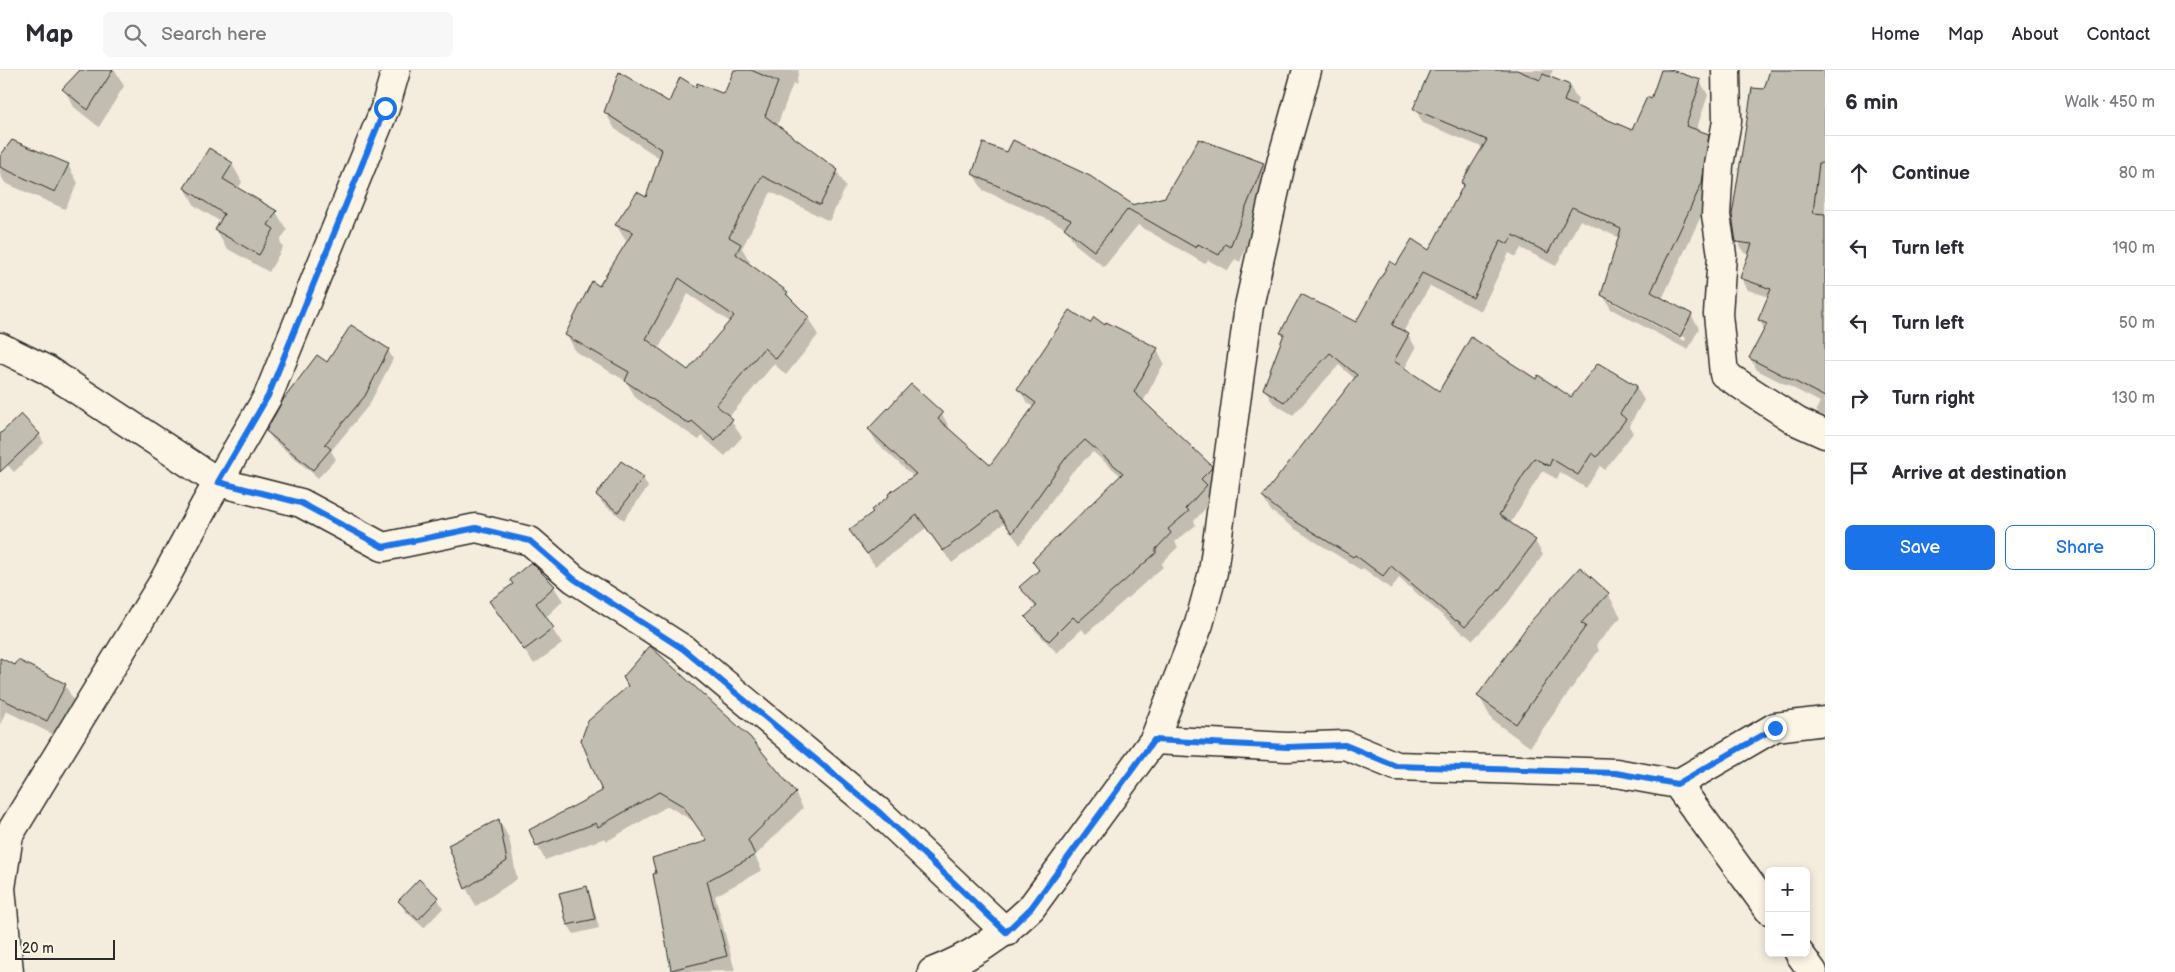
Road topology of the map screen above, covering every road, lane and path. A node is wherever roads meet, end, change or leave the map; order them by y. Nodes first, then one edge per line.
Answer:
1 (396, 70) edge
2 (1307, 70) edge
3 (1726, 70) edge
4 (0, 347) edge
5 (1825, 434) edge
6 (218, 482) junction
7 (1825, 721) edge
8 (1154, 740) junction
9 (1677, 784) junction
10 (1765, 905) edge
11 (1006, 932) junction
12 (1803, 957) edge
13 (9, 972) edge
14 (932, 972) edge
15 (1813, 972) edge

1 - 6 street
2 - 8 street
3 - 5 street
4 - 6 street
6 - 11 street
6 - 13 street
7 - 9 street
8 - 9 street
8 - 11 street
9 - 10 street
11 - 14 street
12 - 15 street

